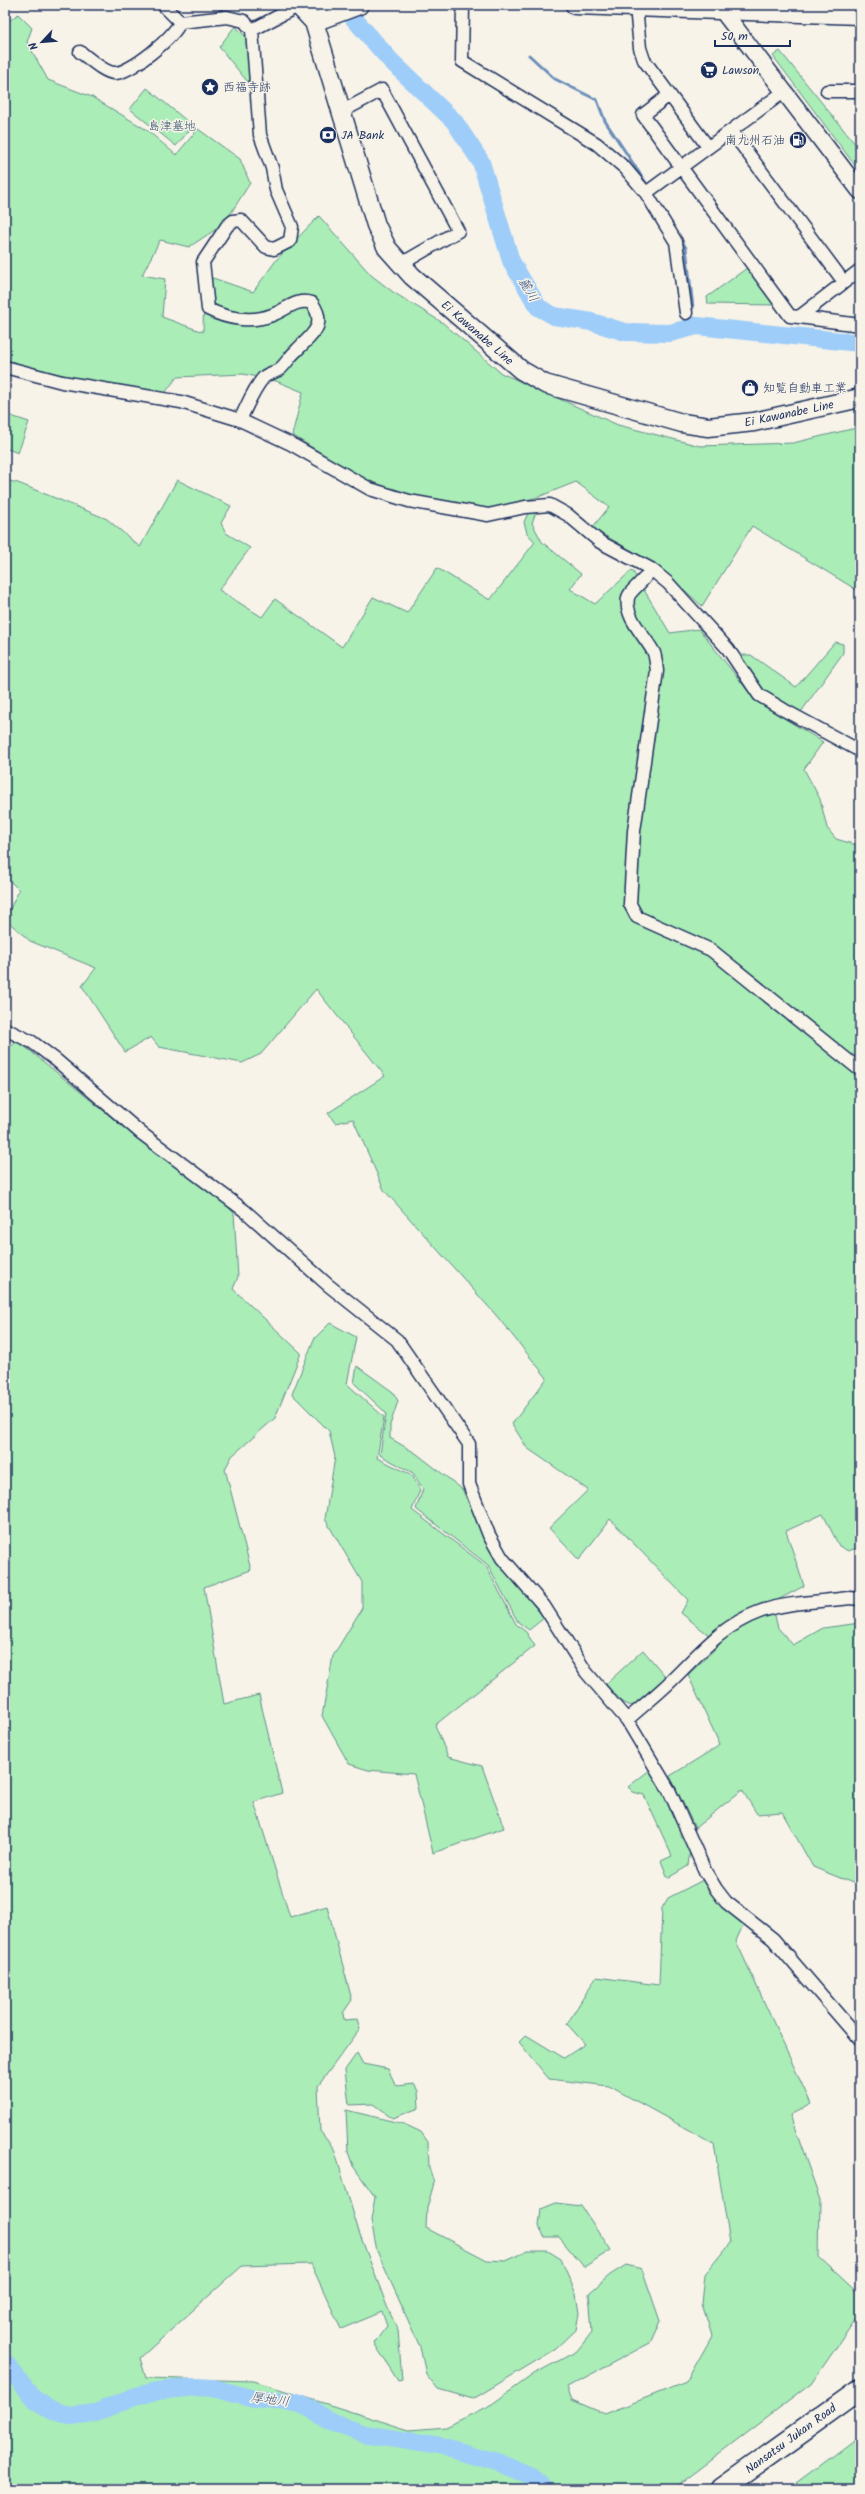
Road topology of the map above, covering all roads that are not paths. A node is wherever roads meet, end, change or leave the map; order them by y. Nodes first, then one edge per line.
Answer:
1 (163, 5) edge
2 (298, 5) edge
3 (359, 5) edge
4 (463, 5) edge
5 (575, 5) edge
6 (610, 6) edge
7 (636, 7) junction
8 (720, 7) edge
9 (745, 8) edge
10 (860, 15) edge
11 (180, 22) junction
12 (314, 22) junction
13 (252, 30) junction
14 (80, 52) dead end
15 (784, 91) junction
16 (827, 91) dead end
17 (860, 91) edge
18 (669, 95) junction
19 (341, 112) junction
20 (732, 132) junction
21 (708, 147) junction
22 (682, 169) junction
23 (860, 191) edge
24 (646, 193) junction
25 (401, 264) junction
26 (860, 270) edge
27 (844, 282) junction
28 (686, 313) dead end
29 (799, 317) junction
30 (860, 325) edge
31 (5, 367) edge
32 (860, 398) edge
33 (240, 420) junction
34 (651, 569) junction
35 (860, 751) edge
36 (5, 1028) edge
37 (860, 1070) edge
38 (860, 1599) edge
39 (627, 1720) junction
40 (860, 2040) edge
41 (860, 2390) edge
42 (722, 2489) edge

1 - 11 street
2 - 12 main road
2 - 13 street
3 - 12 main road
4 - 24 street
5 - 6 main road
6 - 7 main road
7 - 8 main road
7 - 18 street
8 - 9 main road
8 - 15 street
9 - 10 main road
11 - 13 street
11 - 14 street
12 - 19 main road, Ei Kawanabe Line
13 - 33 street
15 - 20 street
15 - 23 street
16 - 17 street
18 - 21 street
18 - 22 street
19 - 25 main road, Ei Kawanabe Line
19 - 25 street
20 - 21 street
20 - 27 street
21 - 22 street
22 - 24 street
22 - 29 street
24 - 28 street
25 - 32 main road, Ei Kawanabe Line
26 - 27 street
27 - 29 street
29 - 30 street
31 - 33 street
33 - 34 street
34 - 35 street
34 - 37 street
36 - 39 street
38 - 39 street
39 - 40 street
41 - 42 highway, Nansatsu Jukan Road

